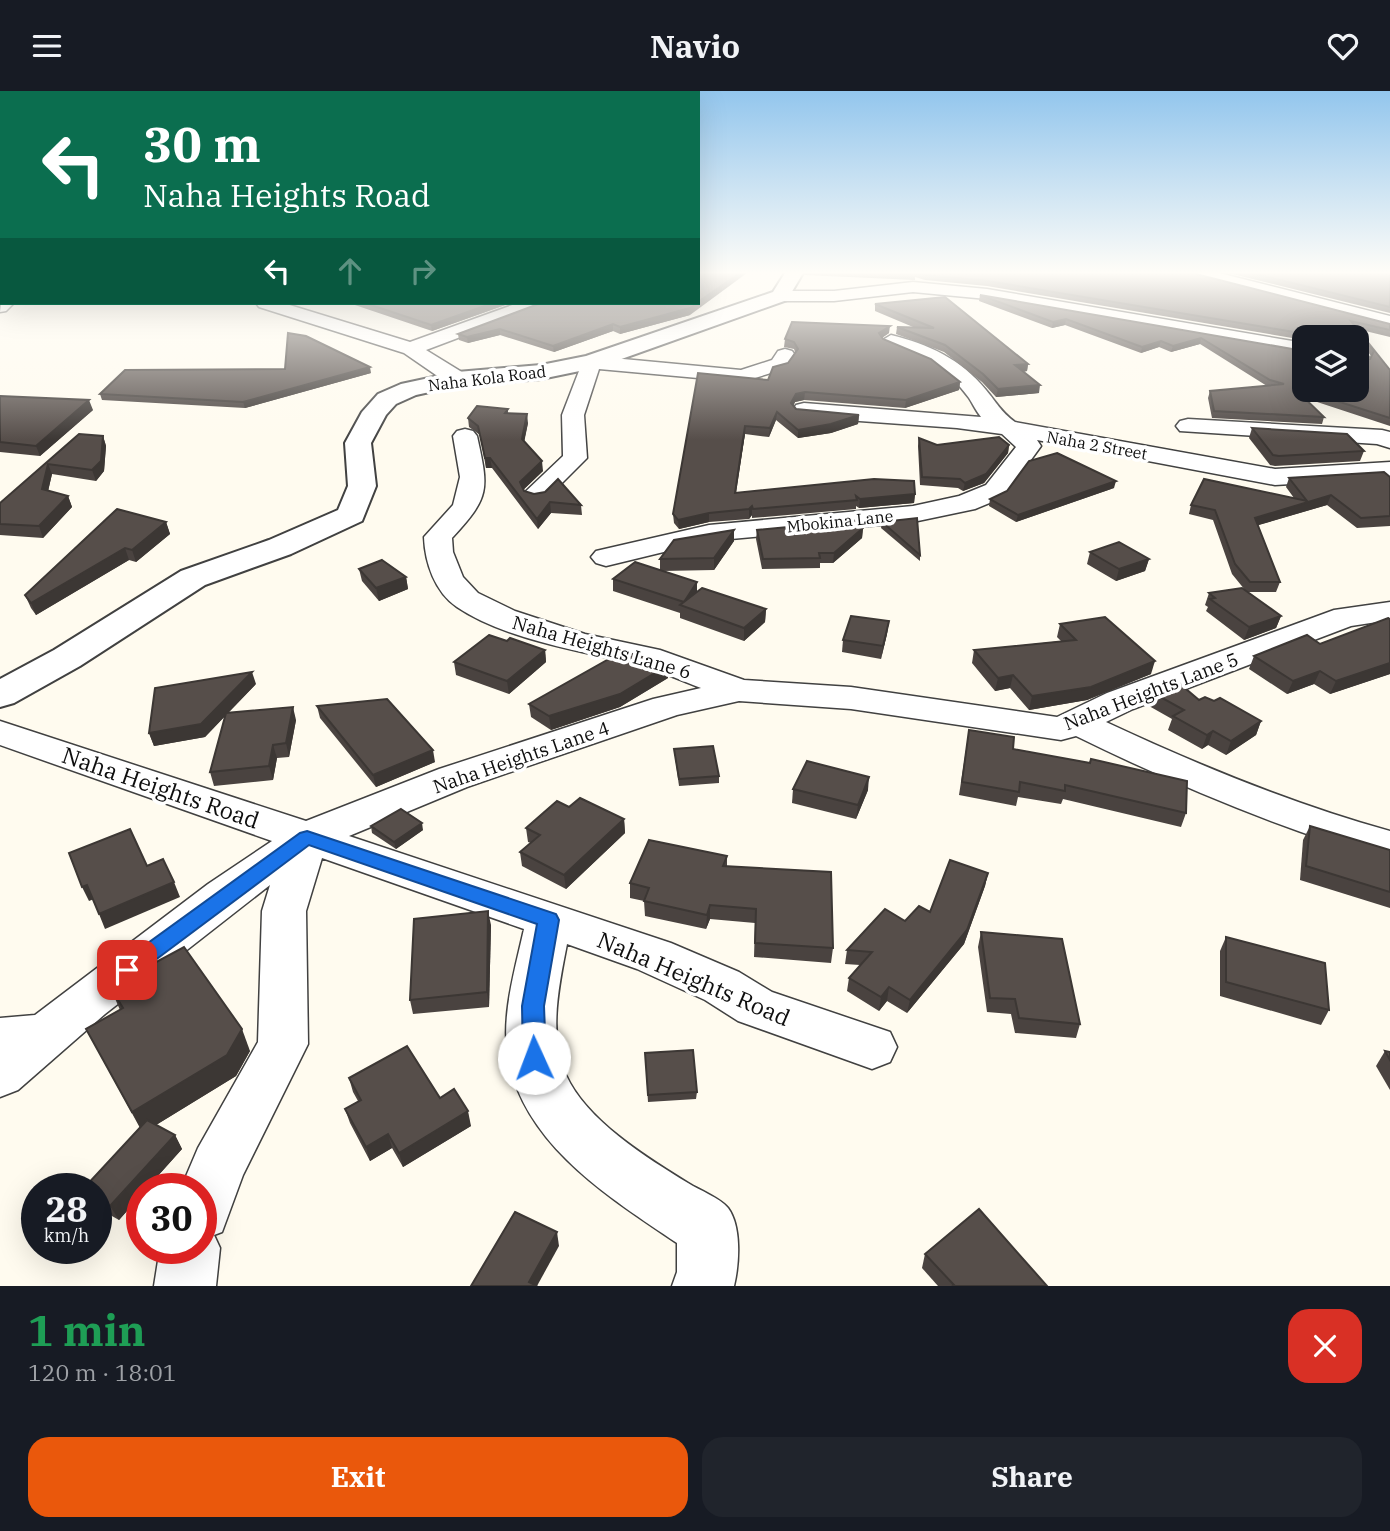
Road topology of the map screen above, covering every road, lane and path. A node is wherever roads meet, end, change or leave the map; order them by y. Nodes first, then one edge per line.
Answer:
1 (347, 329) edge
2 (465, 329) edge
3 (675, 329) edge
4 (1187, 329) edge
5 (891, 341) edge
6 (1292, 347) edge
7 (411, 349) junction
8 (785, 355) dead end
9 (591, 362) junction
10 (457, 379) junction
11 (804, 410) edge
12 (1188, 426) dead end
13 (1014, 429) junction
14 (465, 436) dead end
15 (1390, 441) edge
16 (1390, 470) edge
17 (536, 494) edge
18 (606, 557) dead end
19 (1390, 611) edge
20 (739, 690) junction
21 (0, 695) edge
22 (1077, 722) junction
23 (0, 732) edge
24 (307, 837) junction
25 (1390, 846) edge
26 (548, 920) junction
27 (23, 1037) edge
28 (872, 1047) dead end
29 (0, 1074) edge
30 (216, 1173) edge
31 (188, 1264) edge
32 (185, 1286) edge
33 (704, 1286) edge

1 - 7 street
2 - 7 street
3 - 9 street, Naha Kola Road
4 - 6 street
5 - 13 street
7 - 10 street
8 - 9 street
9 - 10 street, Naha Kola Road
9 - 17 street
10 - 21 street, Naha Kola Road
11 - 13 street, Naha 2 Street
12 - 15 street
13 - 16 street, Naha 2 Street
13 - 18 street, Mbokina Lane
14 - 20 street, Naha Heights Lane 6
19 - 22 street, Naha Heights Lane 5
20 - 22 street, Naha Heights Lane 5
20 - 24 street, Naha Heights Lane 4
22 - 25 street
23 - 24 street, Naha Heights Road
24 - 26 street, Naha Heights Road
24 - 27 street, Naha Heights Lane 4
24 - 30 street
26 - 28 street, Naha Heights Road
26 - 33 street
27 - 29 street, Naha Heights Lane 4
31 - 32 street

